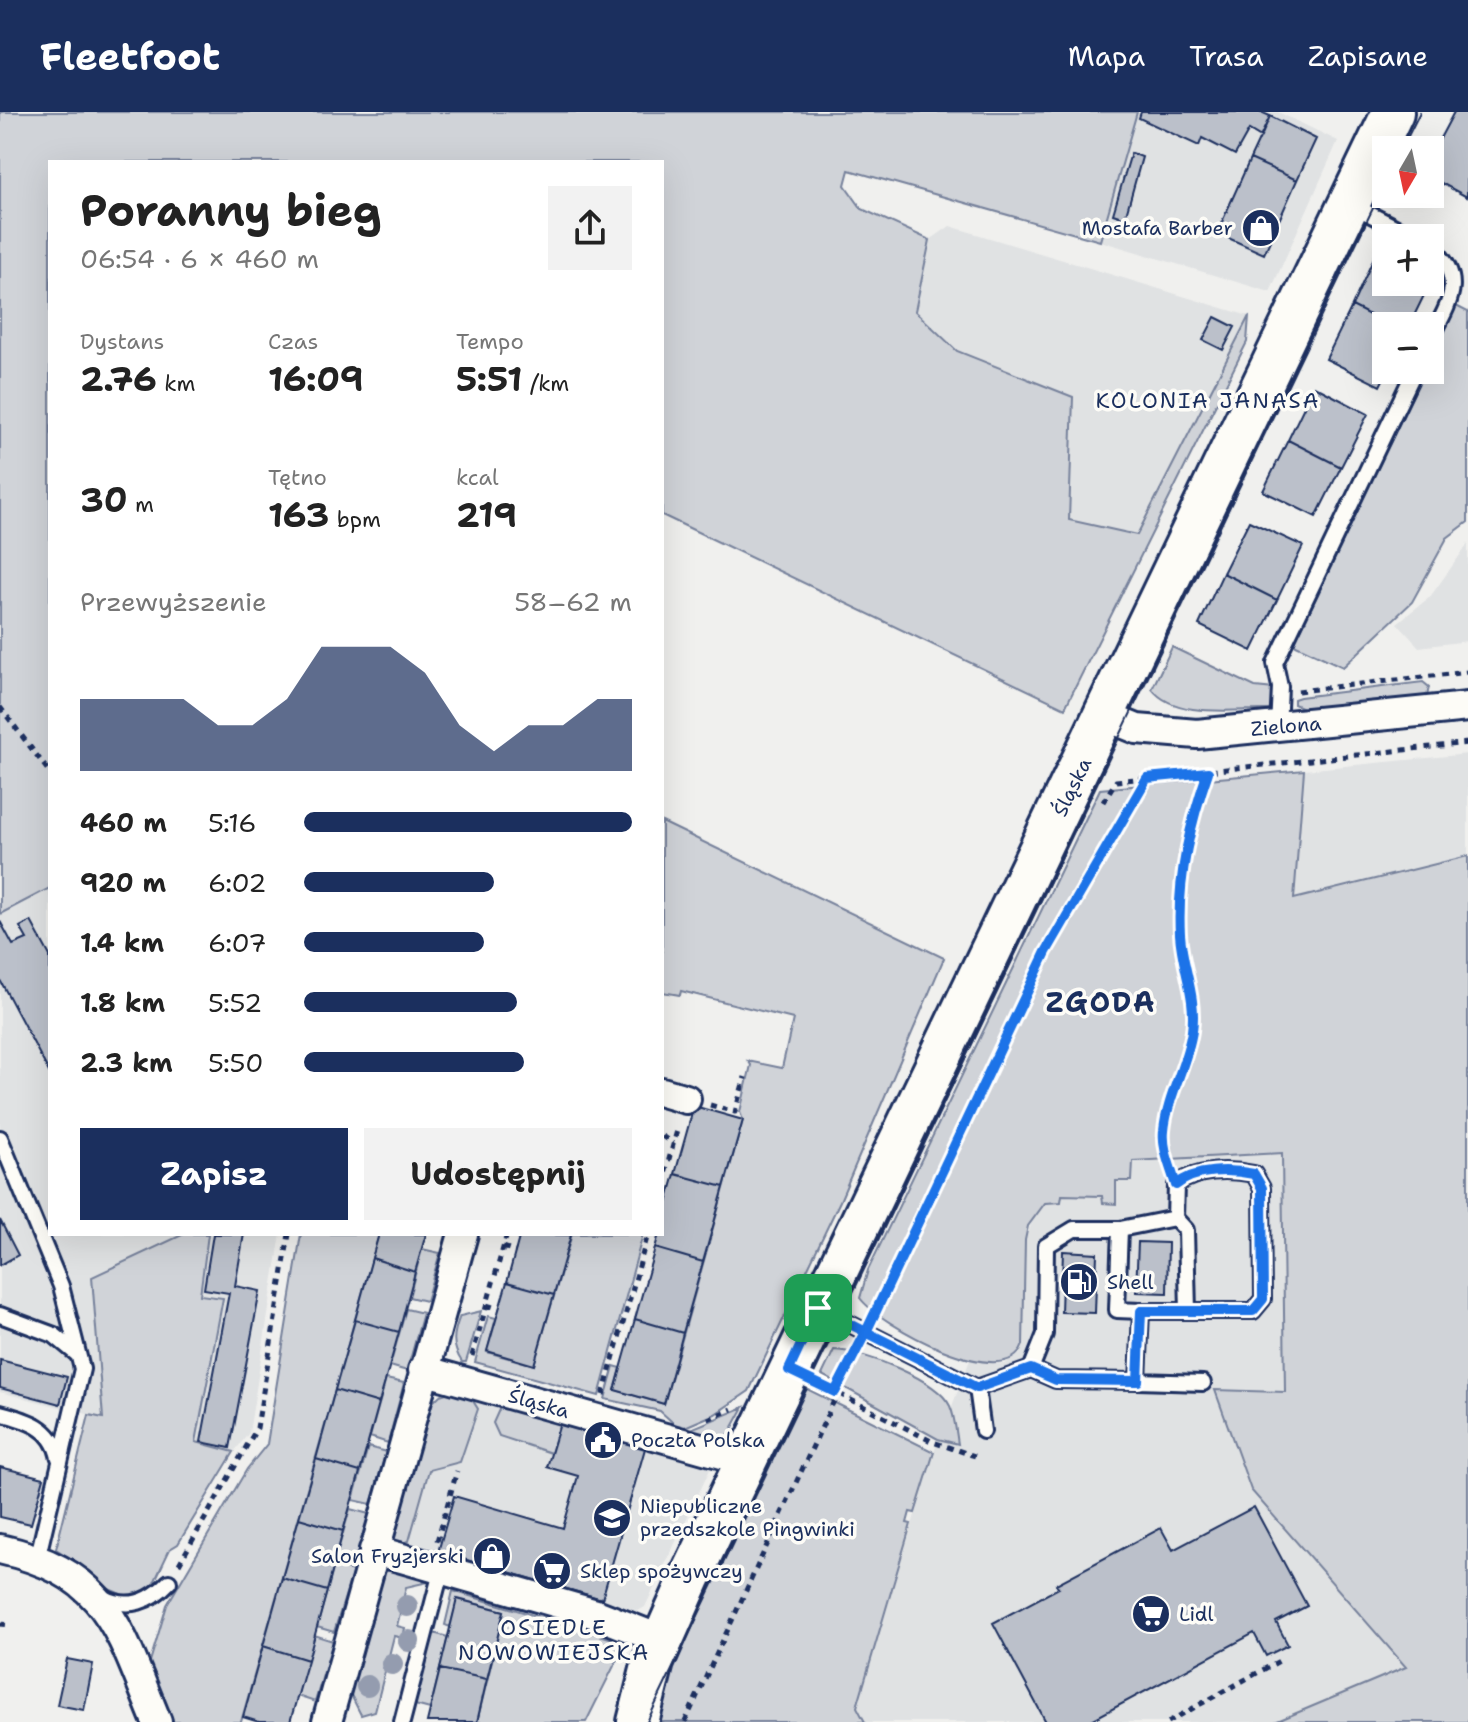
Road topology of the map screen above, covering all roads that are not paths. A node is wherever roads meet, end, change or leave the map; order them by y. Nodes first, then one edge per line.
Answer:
1 (1393, 112) edge
2 (1348, 203) junction
3 (1389, 224) edge
4 (1444, 259) edge
5 (1444, 313) edge
6 (1408, 384) edge
7 (1468, 707) edge
8 (1105, 716) junction
9 (1278, 728) junction
10 (0, 1138) edge
11 (1175, 1218) junction
12 (1120, 1229) junction
13 (462, 1236) edge
14 (818, 1308) junction
15 (1141, 1311) junction
16 (1188, 1311) junction
17 (0, 1315) edge
18 (79, 1357) junction
19 (1031, 1369) junction
20 (423, 1370) junction
21 (1138, 1381) junction
22 (1203, 1383) dead end
23 (977, 1388) junction
24 (0, 1413) edge
25 (983, 1431) dead end
26 (59, 1459) junction
27 (747, 1461) junction
28 (0, 1549) edge
29 (374, 1550) junction
30 (37, 1560) junction
31 (442, 1568) junction
32 (169, 1582) road end
33 (90, 1590) junction
34 (658, 1651) junction
35 (157, 1722) edge
36 (327, 1722) edge
37 (402, 1722) edge
38 (614, 1722) edge
39 (638, 1722) edge

1 - 2 street, Śląska
2 - 3 lane
2 - 8 street, Śląska
4 - 5 lane
6 - 9 lane
7 - 9 street, Zielona
8 - 9 street, Zielona
8 - 14 street, Śląska
10 - 18 lane
11 - 12 lane
11 - 16 lane
11 - 16 lane
12 - 15 lane
12 - 19 lane
13 - 20 street
14 - 23 lane
14 - 27 street, Śląska
15 - 16 lane
15 - 21 lane
17 - 18 lane
18 - 26 lane
19 - 21 lane
19 - 23 lane
20 - 27 street, Śląska
20 - 29 street
21 - 22 lane
23 - 25 lane
24 - 26 lane
26 - 30 lane
27 - 34 street, Śląska
28 - 30 street
29 - 31 street
29 - 36 street
30 - 33 street
31 - 34 street
31 - 37 lane
32 - 33 lane
33 - 35 street
34 - 38 street
34 - 39 street, Śląska

